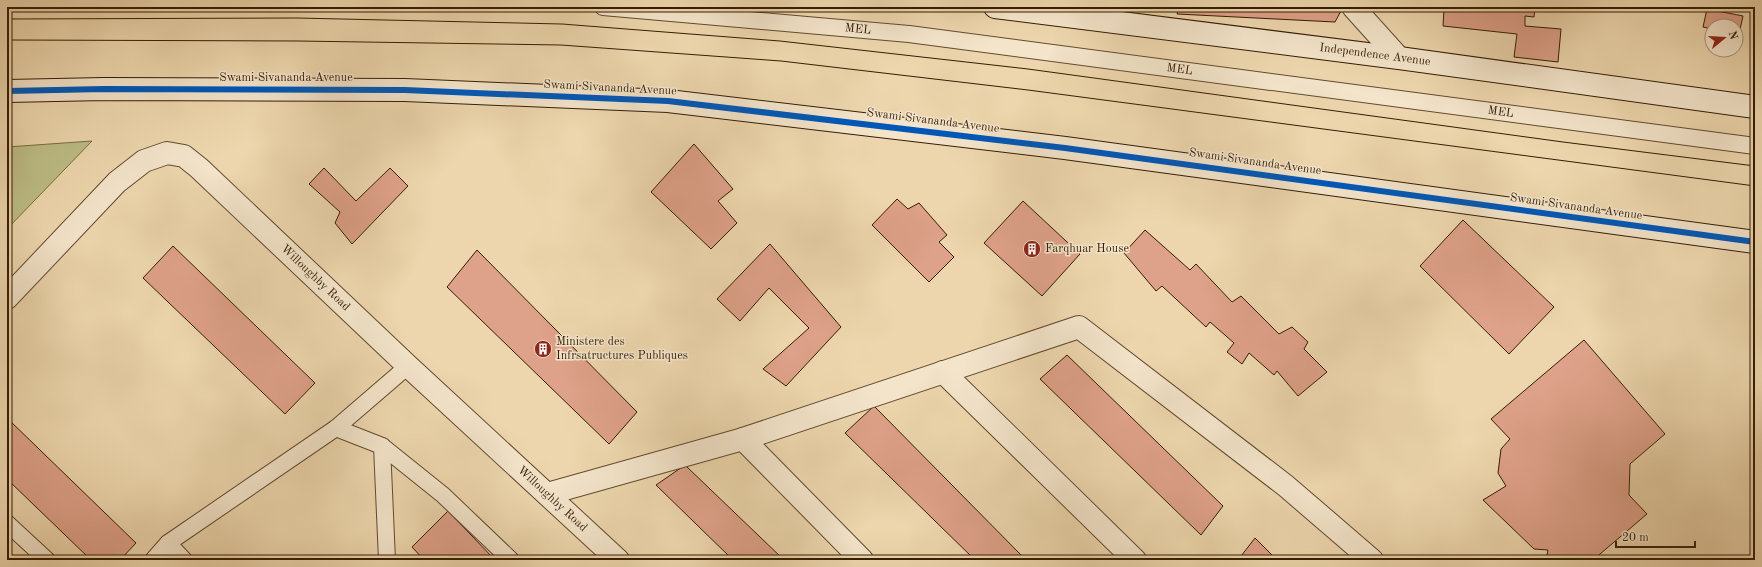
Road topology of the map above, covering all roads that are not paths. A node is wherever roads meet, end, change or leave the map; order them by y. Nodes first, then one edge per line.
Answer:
1 (603, 7) edge
2 (995, 7) edge
3 (1353, 7) edge
4 (1399, 58) junction
5 (7, 92) edge
6 (1755, 107) edge
7 (1755, 146) edge
8 (1755, 242) edge
9 (7, 298) edge
10 (408, 366) junction
11 (943, 372) junction
12 (336, 428) junction
13 (743, 439) junction
14 (382, 446) junction
15 (547, 494) junction
16 (7, 523) edge
17 (168, 544) junction
18 (47, 560) edge
19 (153, 560) edge
20 (184, 560) edge
21 (387, 560) edge
22 (510, 560) edge
23 (618, 560) edge
24 (862, 560) edge
25 (1135, 560) edge
26 (1372, 560) edge

1 - 7 lane, MEL
2 - 4 street, Independence Avenue
3 - 4 street
4 - 6 street, Independence Avenue
5 - 8 street, Swami Sivananda Avenue
9 - 10 street, Willoughby Road
10 - 12 lane
10 - 15 street, Willoughby Road
11 - 13 street
11 - 25 street
11 - 26 street
12 - 14 lane
12 - 17 lane
13 - 15 street
13 - 24 street
14 - 21 lane
14 - 22 lane
15 - 23 street, Willoughby Road
16 - 18 lane
17 - 19 lane
17 - 20 lane

